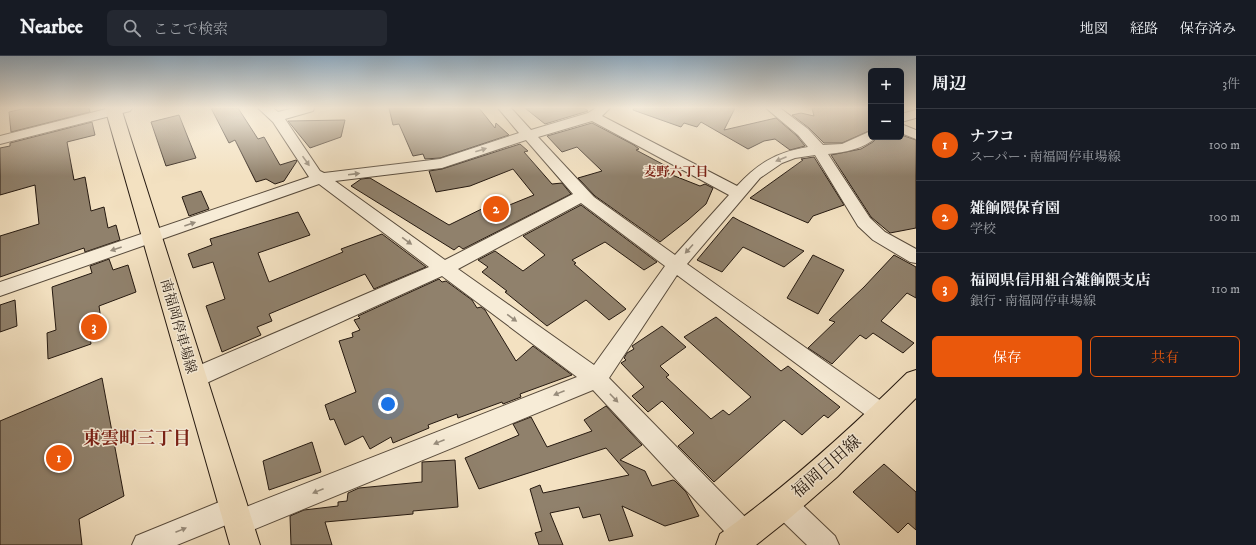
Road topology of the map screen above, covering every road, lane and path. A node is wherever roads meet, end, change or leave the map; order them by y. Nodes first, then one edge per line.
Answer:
1 (35, 131) edge
2 (123, 131) edge
3 (283, 131) edge
4 (524, 131) edge
5 (541, 131) edge
6 (631, 131) edge
7 (801, 131) edge
8 (528, 135) junction
9 (868, 137) edge
10 (0, 140) edge
11 (819, 150) junction
12 (322, 178) junction
13 (738, 193) junction
14 (582, 196) junction
15 (153, 236) junction
16 (916, 257) edge
17 (676, 266) junction
18 (444, 268) junction
19 (0, 289) edge
20 (194, 378) junction
21 (596, 379) junction
22 (916, 381) edge
23 (883, 416) junction
24 (783, 504) junction
25 (236, 516) junction
26 (738, 540) edge
27 (145, 545) edge
28 (245, 545) edge
29 (826, 545) edge

1 - 10 street
2 - 15 main road, 南福岡停車場線
3 -> 12 street
4 - 8 street
5 - 8 street
6 - 13 street
7 - 11 street
12 -> 8 street
8 - 14 street
9 - 11 street
11 -> 13 street
11 - 16 street
15 -> 12 street
12 -> 18 street
13 -> 17 street
14 - 17 street
14 - 18 street
15 -> 19 street
15 - 20 main road, 南福岡停車場線
17 - 21 street
17 - 23 street
18 - 20 street
18 -> 21 street
20 - 25 main road, 南福岡停車場線
21 -> 25 street
21 -> 26 street
22 - 23 main road, 福岡日田線
23 - 24 main road, 福岡日田線
24 - 26 main road, 福岡日田線
24 - 29 street
27 -> 25 street
25 - 28 main road, 南福岡停車場線

